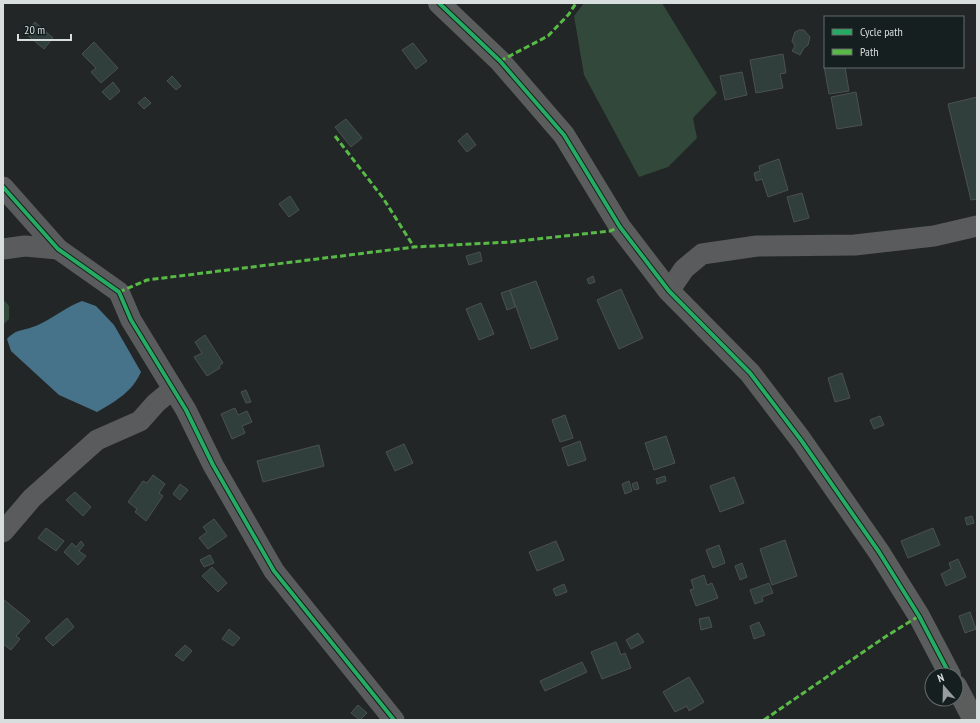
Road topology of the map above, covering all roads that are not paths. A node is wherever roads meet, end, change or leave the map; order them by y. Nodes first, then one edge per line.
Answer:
1 (438, 3) edge
2 (3, 187) edge
3 (977, 226) edge
4 (3, 249) edge
5 (58, 249) junction
6 (669, 291) junction
7 (173, 389) junction
8 (3, 532) edge
9 (946, 667) edge
10 (964, 701) edge
11 (394, 720) edge
12 (974, 720) edge

1 - 6 street
2 - 5 street
3 - 6 street
4 - 5 street
5 - 7 street
6 - 9 street
7 - 8 street
7 - 11 street
10 - 12 street

